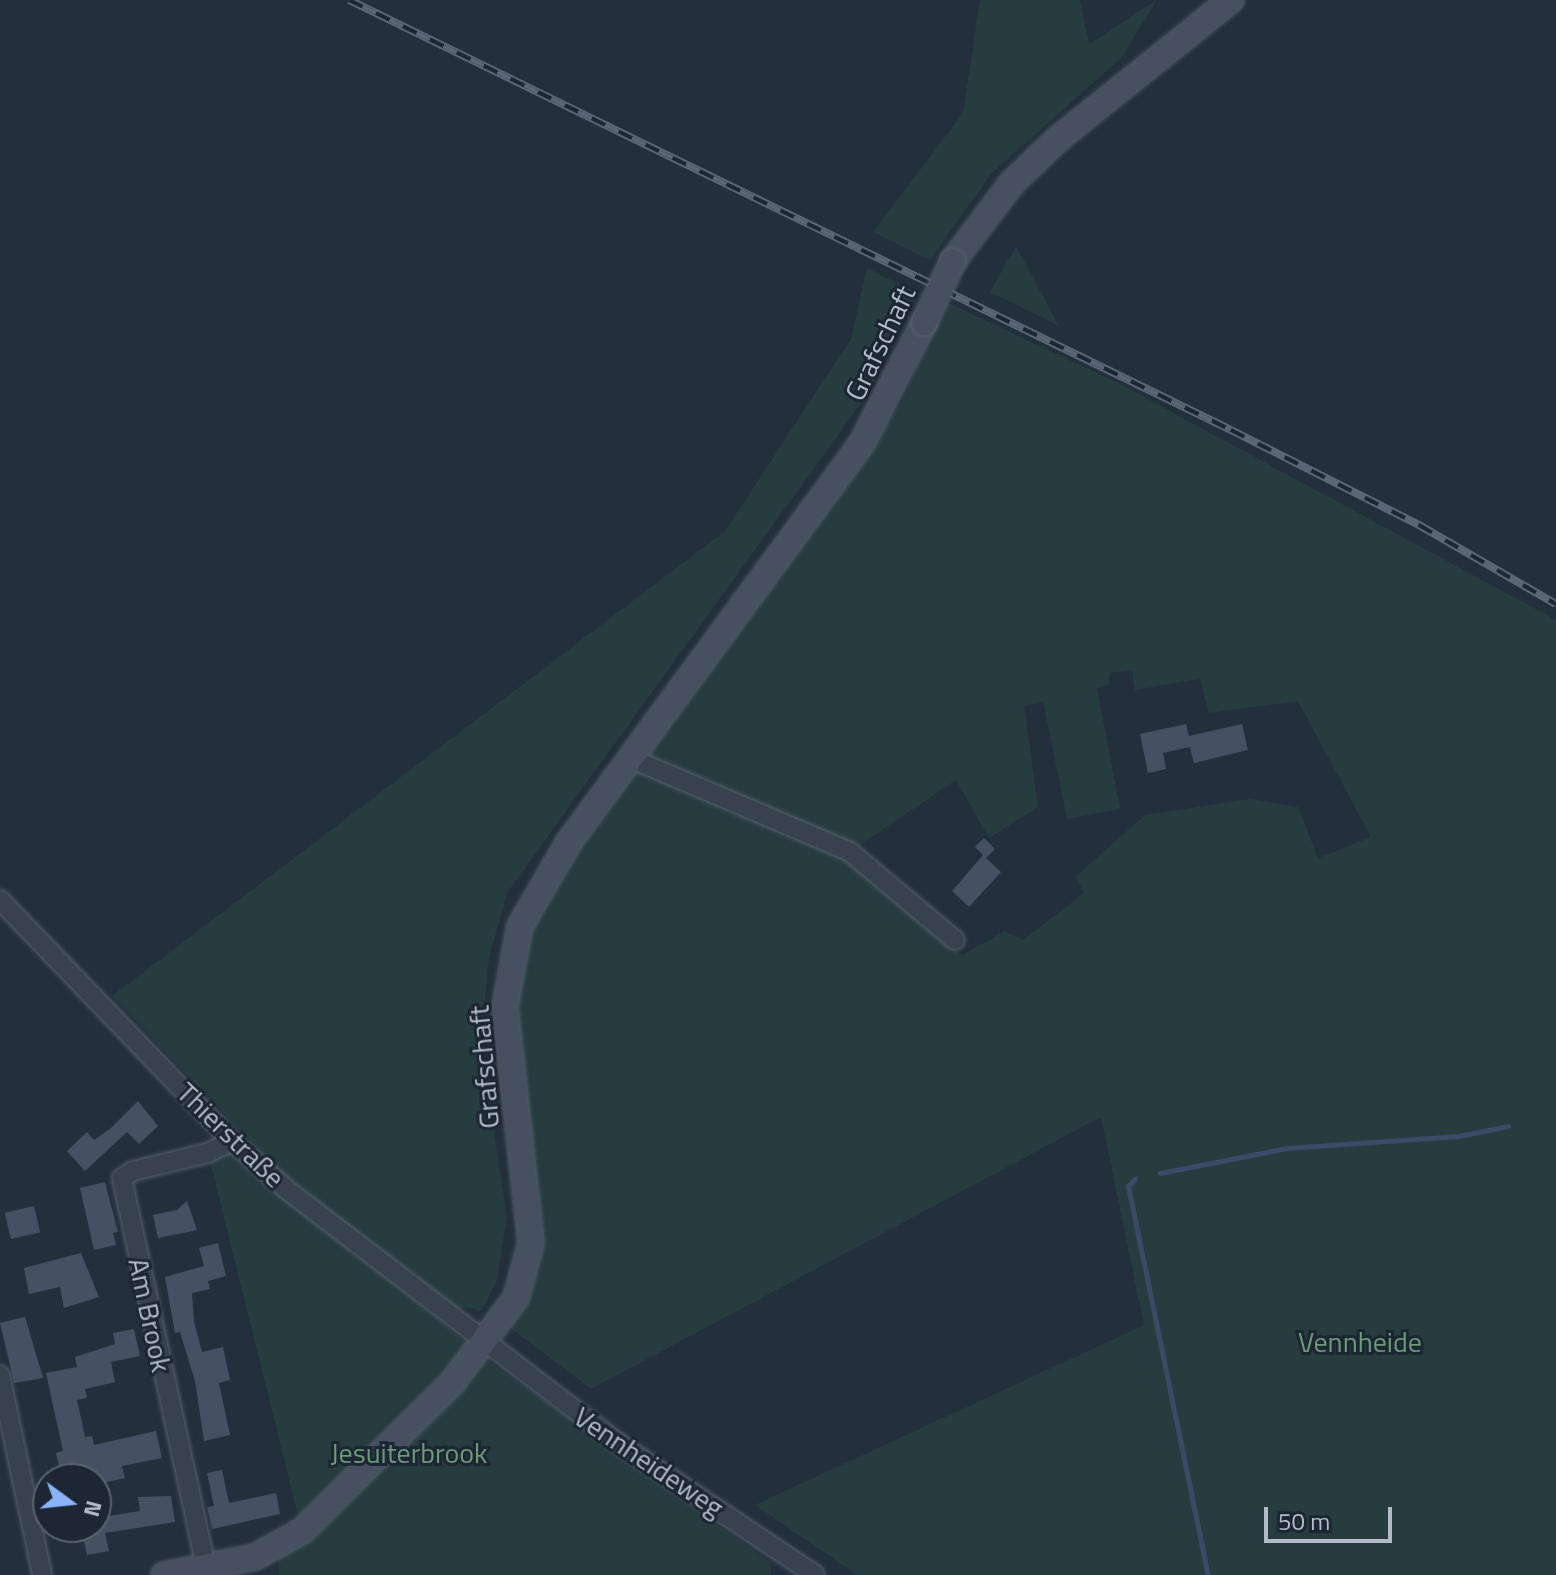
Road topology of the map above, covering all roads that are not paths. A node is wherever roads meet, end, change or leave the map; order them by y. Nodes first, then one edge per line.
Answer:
1 (1231, 0) edge
2 (630, 758) junction
3 (0, 900) edge
4 (955, 940) dead end
5 (232, 1141) junction
6 (485, 1345) junction
7 (0, 1375) edge
8 (206, 1567) junction
9 (42, 1575) edge
10 (164, 1575) edge
11 (815, 1575) edge

1 - 2 street, Grafschaft, bridge
2 - 4 street
2 - 6 street, Grafschaft
3 - 5 street, Thierstraße
5 - 6 street, Thierstraße
5 - 8 street, Am Brook
6 - 8 street, Grafschaft
6 - 11 street, Vennheideweg
7 - 9 street
8 - 10 street, Grafschaft

